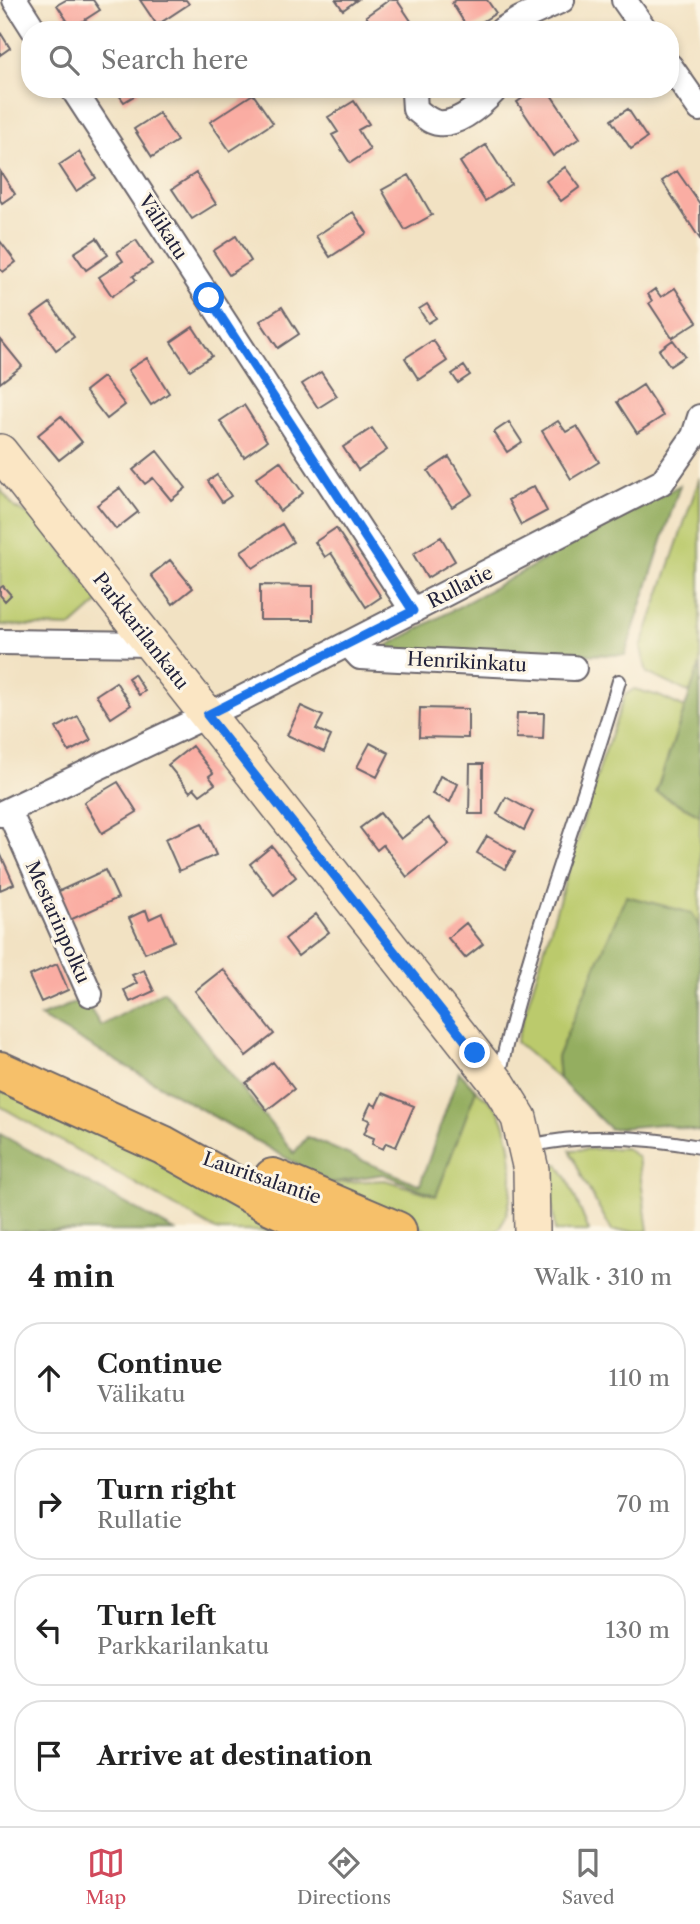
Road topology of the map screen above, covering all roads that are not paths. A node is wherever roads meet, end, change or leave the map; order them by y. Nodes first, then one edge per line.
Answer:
1 (15, 0) edge
2 (562, 0) edge
3 (624, 0) edge
4 (28, 21) edge
5 (517, 21) edge
6 (550, 21) edge
7 (639, 21) edge
8 (679, 79) edge
9 (79, 98) edge
10 (414, 98) edge
11 (486, 98) edge
12 (700, 109) edge
13 (700, 417) edge
14 (0, 452) edge
15 (413, 611) junction
16 (0, 642) edge
17 (152, 644) junction
18 (354, 651) junction
19 (574, 668) dead end
20 (619, 681) dead end
21 (207, 715) junction
22 (5, 813) edge
23 (90, 994) dead end
24 (0, 1070) edge
25 (498, 1084) junction
26 (163, 1145) junction
27 (526, 1147) junction
28 (700, 1147) edge
29 (329, 1231) edge
30 (397, 1231) edge
31 (532, 1231) edge

1 - 4 street
2 - 5 street
2 - 6 street
3 - 7 street
8 - 12 street
9 - 15 street, Välikatu
10 - 11 street
13 - 15 street, Rullatie
14 - 17 street, Parkkarilankatu
15 - 18 street, Rullatie
16 - 17 street
17 - 21 street, Parkkarilankatu
18 - 19 street, Henrikinkatu
18 - 21 street, Rullatie
20 - 25 lane
21 - 22 street, Rullatie
21 - 25 street, Parkkarilankatu
22 - 23 street, Mestarinpolku
24 - 26 main road, Lauritsalantie
25 - 27 street, Parkkarilankatu
26 - 29 main road, Lauritsalantie
26 - 30 main road, Lauritsalantie
27 - 28 lane
27 - 31 street, Parkkarilankatu

